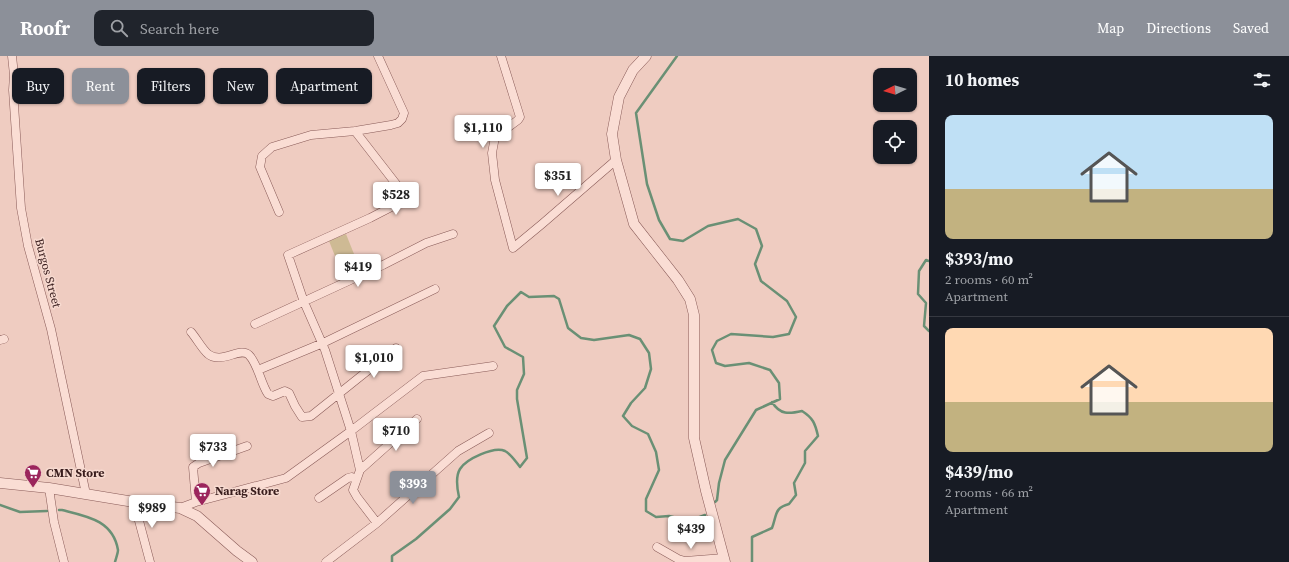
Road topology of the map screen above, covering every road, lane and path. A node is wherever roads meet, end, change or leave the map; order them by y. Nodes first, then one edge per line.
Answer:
1 (12, 56) edge
2 (378, 56) edge
3 (501, 56) edge
4 (646, 56) edge
5 (355, 131) junction
6 (616, 160) junction
7 (279, 212) dead end
8 (453, 234) dead end
9 (435, 289) dead end
10 (304, 302) junction
11 (255, 324) dead end
12 (191, 332) dead end
13 (323, 343) junction
14 (396, 348) dead end
15 (492, 366) dead end
16 (258, 370) junction
17 (339, 394) junction
18 (416, 419) dead end
19 (351, 431) junction
20 (489, 433) dead end
21 (246, 446) dead end
22 (360, 470) junction
23 (356, 479) junction
24 (0, 484) edge
25 (49, 488) junction
26 (86, 494) junction
27 (320, 498) dead end
28 (134, 502) junction
29 (196, 502) junction
30 (180, 508) junction
31 (377, 523) junction
32 (657, 547) dead end
33 (724, 560) edge
34 (64, 562) edge
35 (150, 562) edge
36 (252, 562) edge
37 (326, 562) edge

1 - 26 street, Burgos Street
2 - 5 street
3 - 6 street
4 - 6 street
5 - 7 street
5 - 10 street
6 - 33 street
8 - 10 street
9 - 13 street
10 - 11 street
10 - 13 street
12 - 16 street
13 - 16 street
13 - 17 street
14 - 17 street
15 - 19 street
16 - 17 street
17 - 19 street
18 - 22 street
19 - 22 street
19 - 29 street
20 - 31 street
21 - 29 street
22 - 23 street
23 - 27 street
23 - 31 street
24 - 25 street
25 - 26 street
25 - 34 street
26 - 28 street
28 - 30 street
28 - 35 street
29 - 30 street
30 - 36 street
31 - 37 street
32 - 33 street

